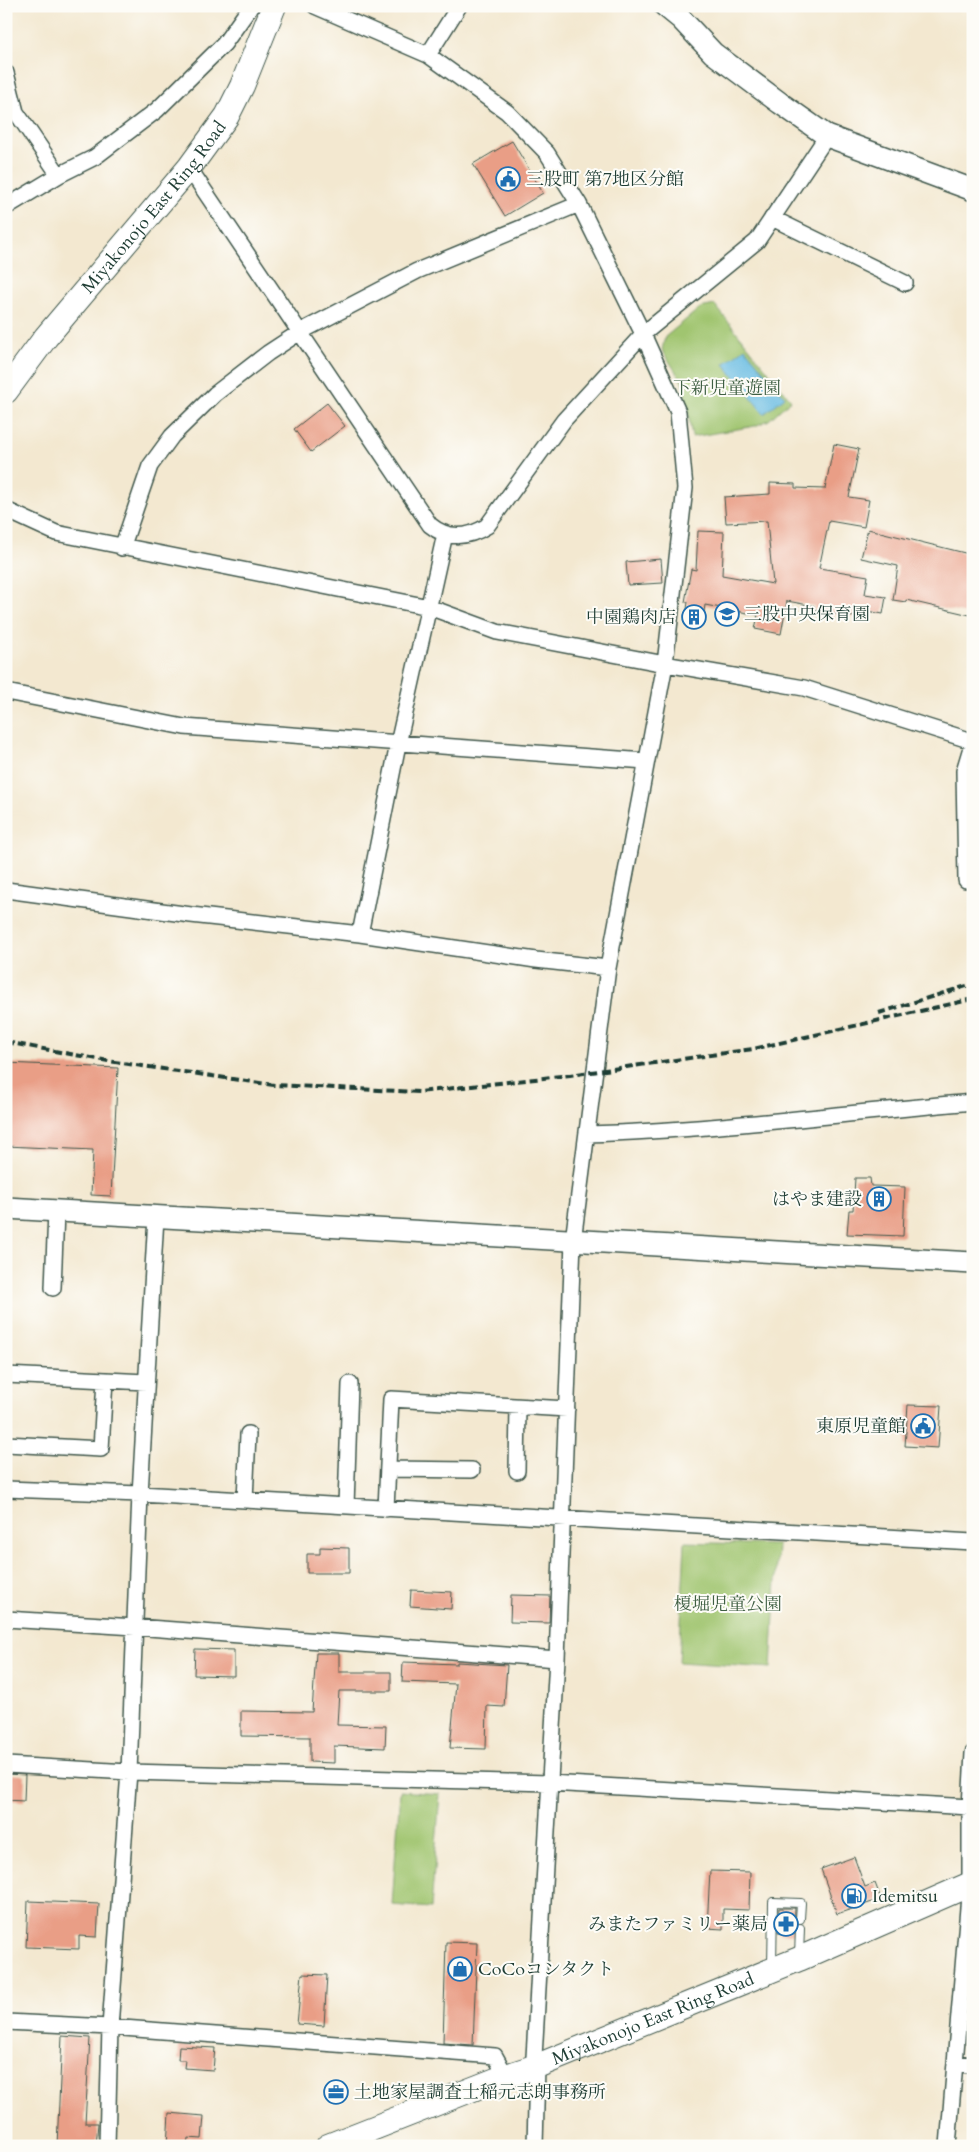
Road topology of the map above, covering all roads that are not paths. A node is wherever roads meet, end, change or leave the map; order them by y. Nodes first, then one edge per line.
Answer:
1 (250, 6) edge
2 (274, 6) edge
3 (314, 6) edge
4 (459, 6) edge
5 (678, 10) edge
6 (428, 55) junction
7 (6, 74) edge
8 (827, 136) junction
9 (189, 168) junction
10 (59, 175) junction
11 (973, 190) edge
12 (580, 204) junction
13 (6, 207) edge
14 (772, 218) junction
15 (905, 283) dead end
16 (300, 332) junction
17 (643, 334) junction
18 (6, 391) edge
19 (6, 510) edge
20 (446, 534) junction
21 (122, 548) junction
22 (429, 607) junction
23 (665, 664) junction
24 (6, 692) edge
25 (973, 740) edge
26 (398, 744) junction
27 (646, 761) junction
28 (966, 880) dead end
29 (6, 890) edge
30 (360, 934) junction
31 (608, 968) junction
32 (973, 1102) edge
33 (587, 1134) junction
34 (6, 1208) edge
35 (56, 1212) junction
36 (156, 1217) junction
37 (573, 1241) junction
38 (973, 1263) edge
39 (53, 1288) dead end
40 (6, 1375) edge
41 (105, 1380) junction
42 (146, 1382) junction
43 (350, 1384) dead end
44 (518, 1407) junction
45 (567, 1409) junction
46 (248, 1434) dead end
47 (6, 1444) edge
48 (388, 1469) junction
49 (472, 1470) dead end
50 (517, 1471) dead end
51 (6, 1489) edge
52 (140, 1494) junction
53 (246, 1500) junction
54 (346, 1506) junction
55 (386, 1508) junction
56 (562, 1518) junction
57 (973, 1542) edge
58 (6, 1619) edge
59 (135, 1627) junction
60 (557, 1659) junction
61 (973, 1753) edge
62 (6, 1765) edge
63 (129, 1772) junction
64 (549, 1783) junction
65 (970, 1807) junction
66 (972, 1883) edge
67 (800, 1919) dead end
68 (800, 1928) dead end
69 (799, 1959) junction
70 (969, 1964) edge
71 (772, 1969) junction
72 (6, 2022) edge
73 (110, 2027) junction
74 (955, 2063) junction
75 (973, 2065) edge
76 (537, 2066) junction
77 (506, 2076) junction
78 (108, 2146) edge
79 (328, 2146) edge
80 (535, 2146) edge
81 (948, 2146) edge

1 - 10 street
2 - 9 main road, Miyakonojo East Ring Road
3 - 6 street
4 - 6 street
5 - 8 street
6 - 12 street
7 - 10 street
8 - 11 street
8 - 14 street
9 - 16 street
9 - 18 main road, Miyakonojo East Ring Road
10 - 13 street
12 - 16 street
12 - 17 street
14 - 15 street
14 - 17 street
16 - 20 street
16 - 21 street
17 - 20 street
17 - 23 street
19 - 21 street
20 - 22 street
21 - 22 street
22 - 23 street
22 - 26 street
23 - 25 street
23 - 27 street
24 - 26 street
25 - 28 street
26 - 27 street
26 - 30 street
27 - 31 street
29 - 30 street
30 - 31 street
31 - 33 street
32 - 33 street
33 - 37 street
34 - 35 street
35 - 36 street
35 - 39 street
36 - 37 street
36 - 42 street
37 - 38 street
37 - 45 street
40 - 41 street
41 - 42 street
41 - 47 street
42 - 52 street
43 - 54 street
44 - 45 street
44 - 48 street
44 - 50 street
45 - 56 street
46 - 53 street
48 - 49 street
48 - 55 street
51 - 52 street
52 - 53 street
52 - 59 street
53 - 54 street
54 - 55 street
55 - 56 street
56 - 57 street
56 - 60 street
58 - 59 street
59 - 60 street
59 - 63 street
60 - 64 street
61 - 65 street
62 - 63 street
63 - 64 street
63 - 73 street
64 - 65 street
64 - 76 street
65 - 66 street
66 - 69 main road, Miyakonojo East Ring Road
66 - 70 street
67 - 71 lane
68 - 69 lane
69 - 71 main road, Miyakonojo East Ring Road
70 - 74 street
71 - 76 main road, Miyakonojo East Ring Road
72 - 73 street
73 - 77 street
73 - 78 street
74 - 75 street
74 - 81 street
76 - 77 main road, Miyakonojo East Ring Road
76 - 80 street
77 - 79 main road, Miyakonojo East Ring Road

